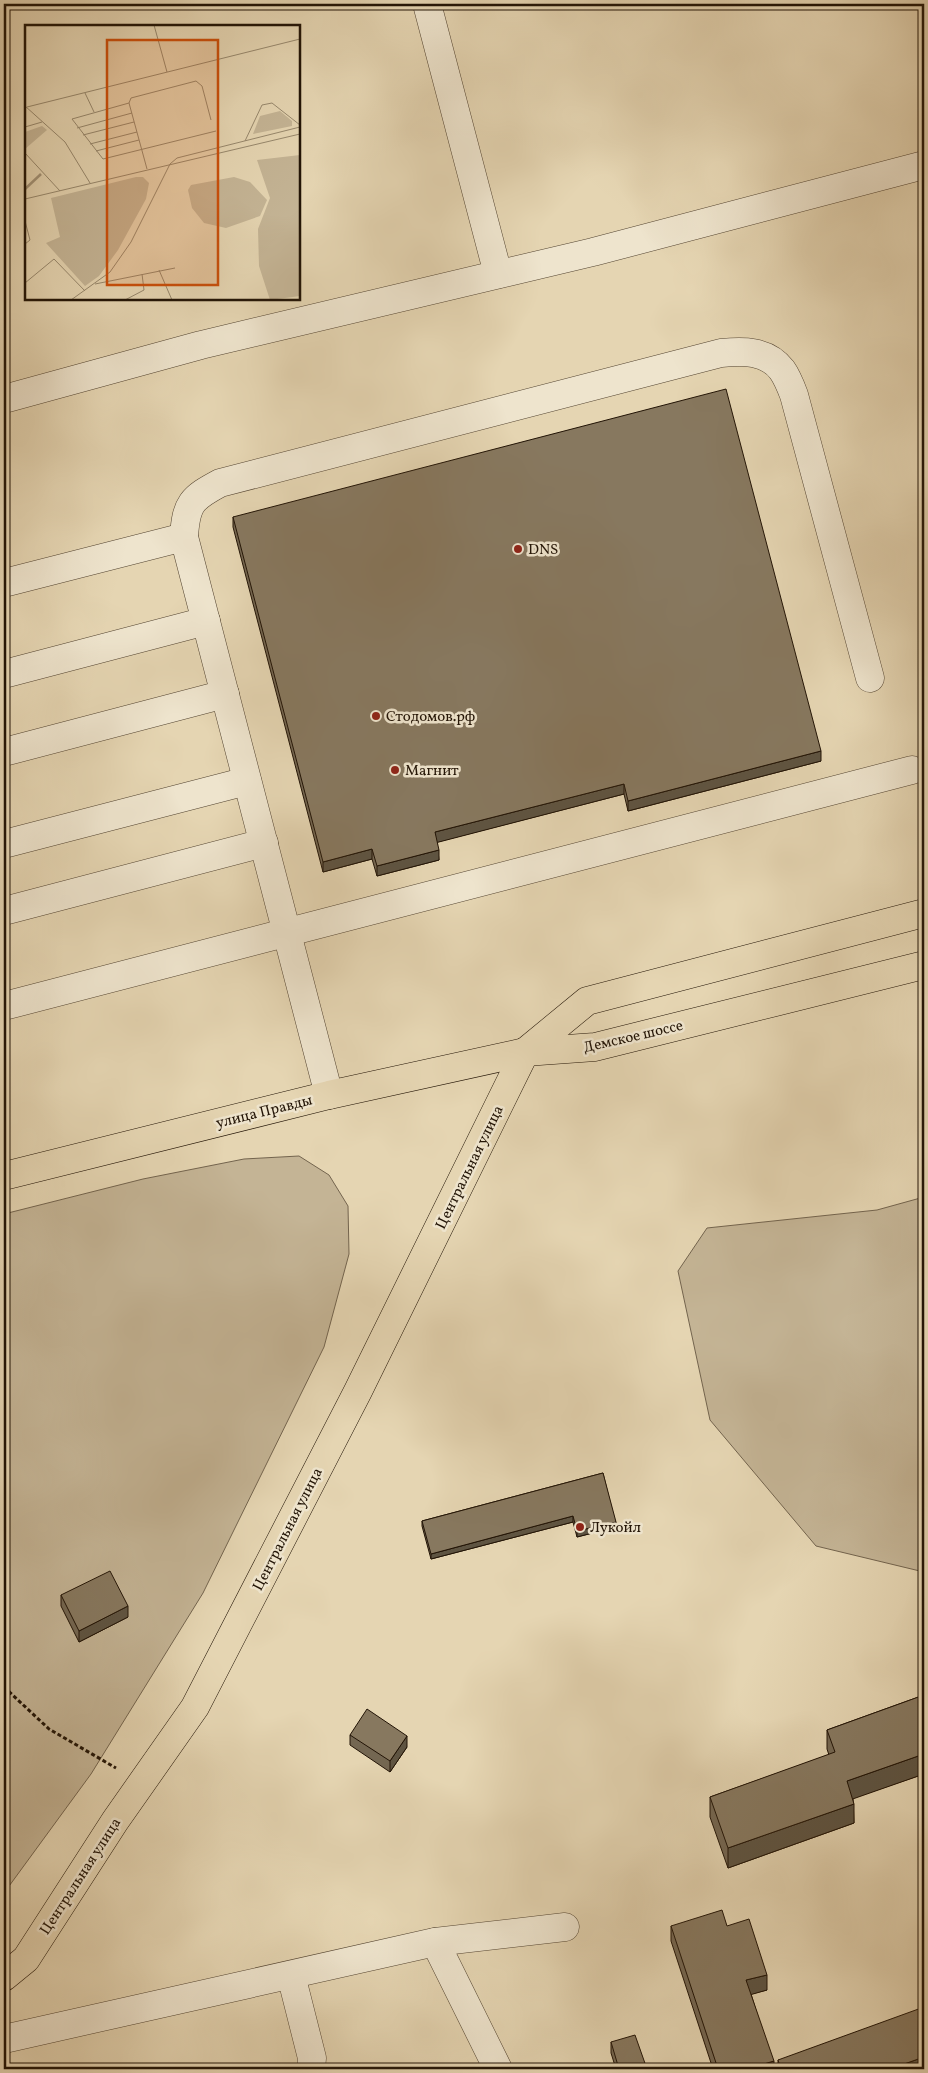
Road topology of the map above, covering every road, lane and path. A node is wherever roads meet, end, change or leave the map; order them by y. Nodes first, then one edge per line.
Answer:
1 (427, 4) edge
2 (924, 165) edge
3 (498, 274) junction
4 (4, 399) edge
5 (184, 537) junction
6 (4, 584) edge
7 (206, 621) junction
8 (4, 674) edge
9 (870, 678) dead end
10 (225, 694) junction
11 (4, 752) edge
12 (912, 770) dead end
13 (247, 781) junction
14 (264, 843) junction
15 (4, 844) edge
16 (4, 911) edge
17 (924, 913) edge
18 (287, 932) junction
19 (924, 965) edge
20 (4, 1006) edge
21 (525, 1052) junction
22 (330, 1095) junction
23 (4, 1176) edge
24 (4, 1687) edge
25 (141, 1783) junction
26 (565, 1927) dead end
27 (435, 1942) junction
28 (291, 1975) junction
29 (4, 1977) edge
30 (4, 2040) edge
31 (311, 2069) edge
32 (498, 2069) edge

1 - 3 street
2 - 3 street
3 - 4 street
5 - 6 street
5 - 7 street
5 - 9 street
7 - 8 street
7 - 10 street
10 - 11 street
10 - 13 street
12 - 18 street
13 - 14 street
13 - 15 street
14 - 16 street
14 - 18 street
17 - 21 main road
18 - 20 street
18 - 22 street
19 - 21 main road, Демское шоссе
21 - 22 main road, улица Правды
21 - 25 main road, Центральная улица
22 - 23 main road, улица Правды
24 - 25 path
25 - 29 main road, Центральная улица
26 - 27 street
27 - 28 street
27 - 32 street
28 - 30 street
28 - 31 street

